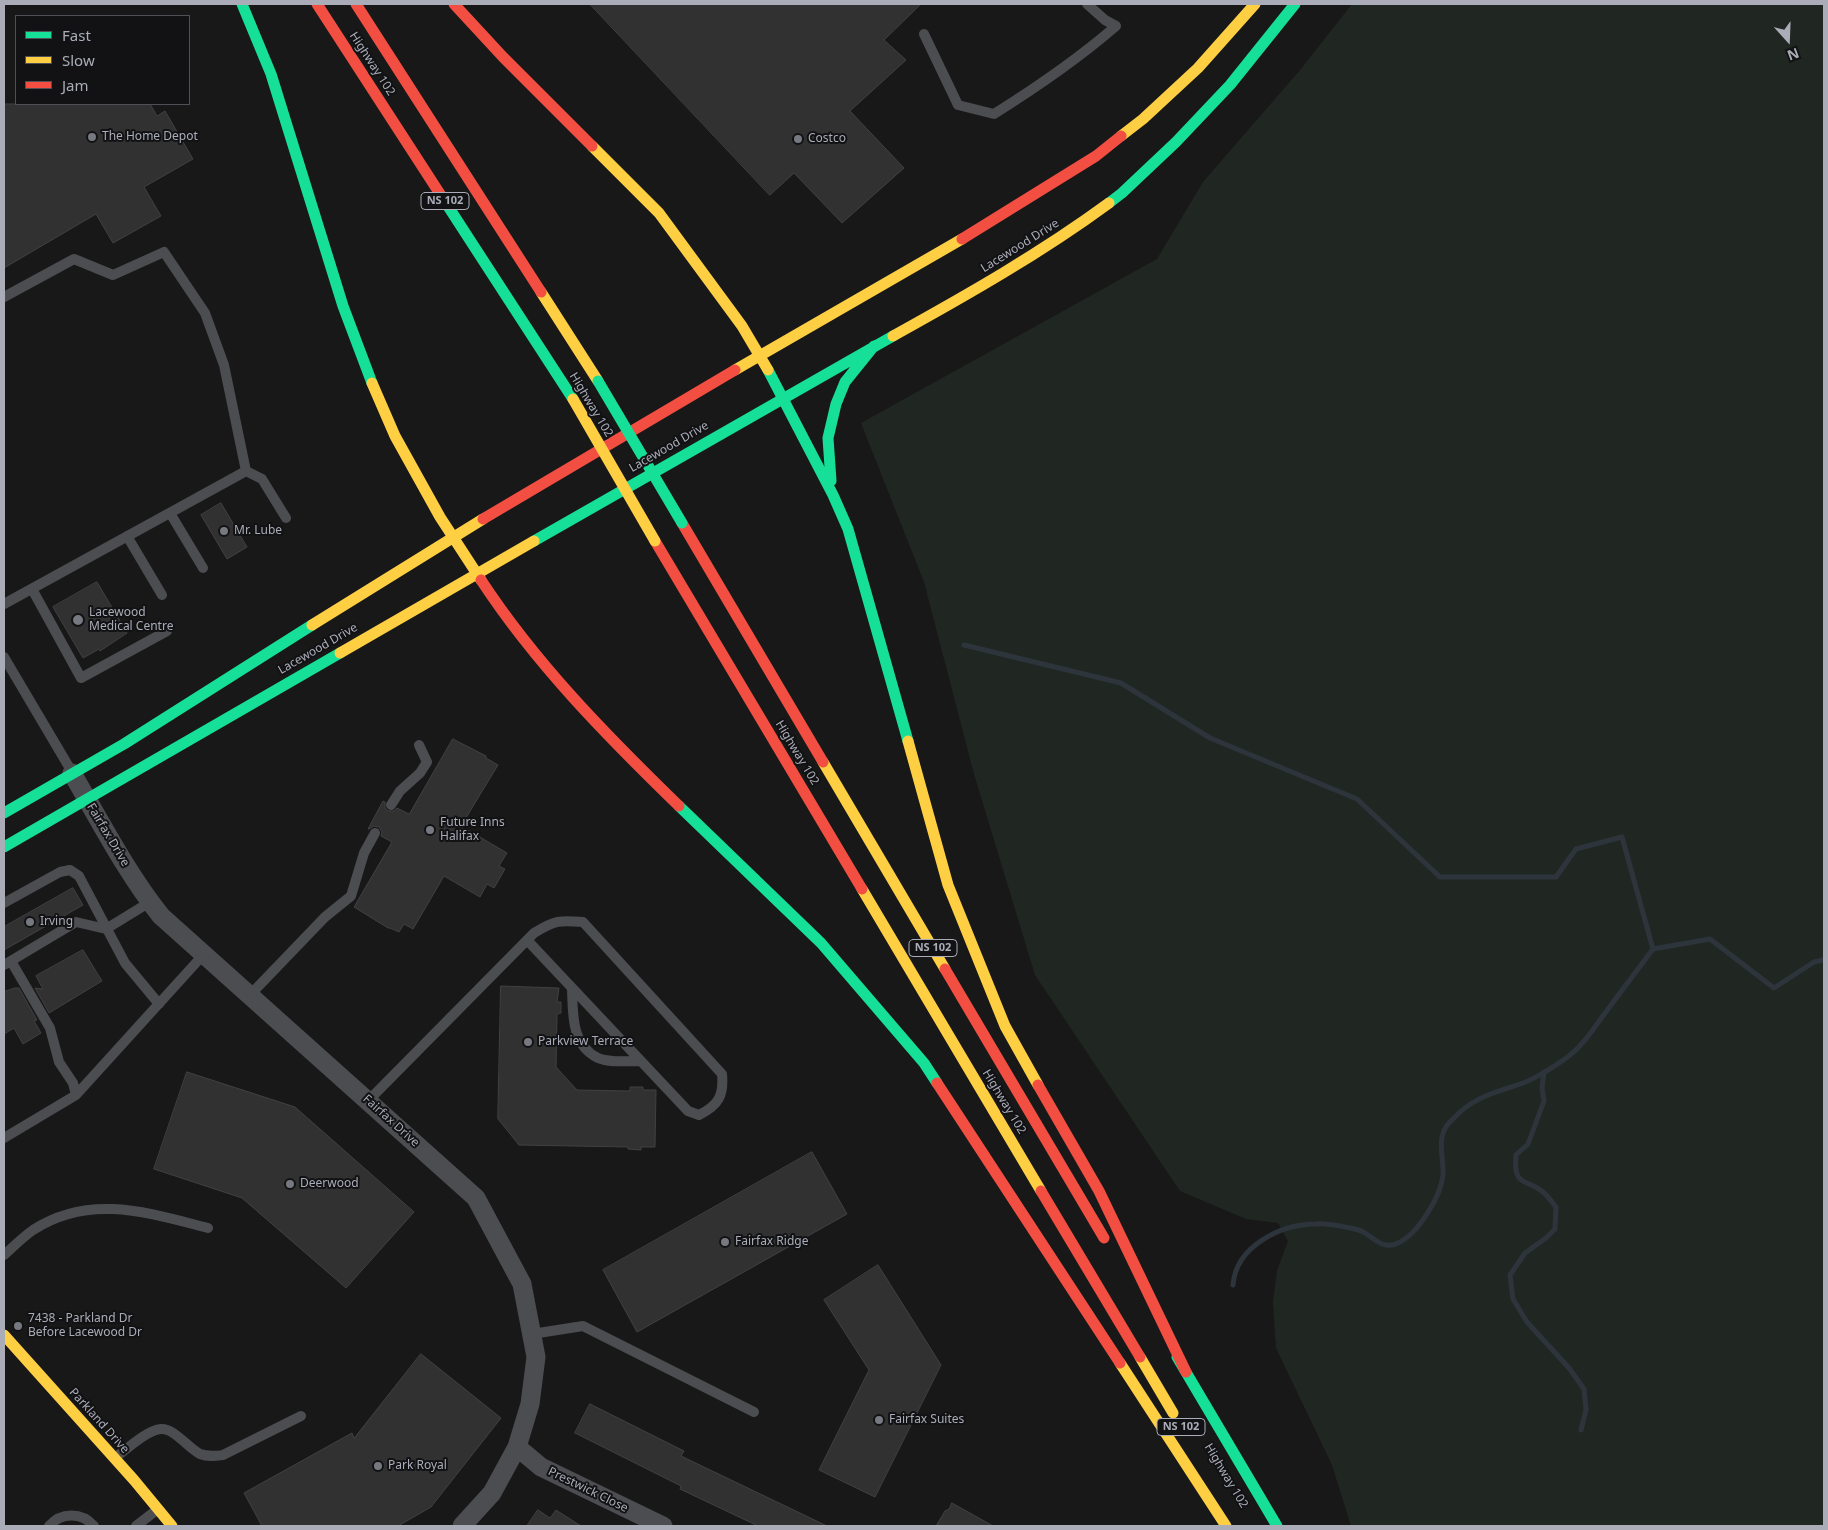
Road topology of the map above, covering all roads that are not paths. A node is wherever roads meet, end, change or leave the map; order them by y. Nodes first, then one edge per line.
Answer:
1 (242, 4) edge
2 (317, 4) edge
3 (356, 4) edge
4 (454, 4) edge
5 (1087, 4) edge
6 (1256, 4) edge
7 (1295, 4) edge
8 (924, 34) dead end
9 (4, 297) edge
10 (874, 346) junction
11 (761, 356) junction
12 (783, 398) junction
13 (246, 471) junction
14 (833, 495) junction
15 (170, 512) junction
16 (286, 518) dead end
17 (127, 536) junction
18 (453, 538) junction
19 (203, 568) dead end
20 (477, 574) junction
21 (32, 589) junction
22 (162, 595) dead end
23 (4, 604) edge
24 (167, 631) dead end
25 (4, 657) edge
26 (419, 745) dead end
27 (72, 773) junction
28 (87, 798) junction
29 (391, 805) dead end
30 (4, 813) edge
31 (375, 833) dead end
32 (4, 847) edge
33 (150, 902) junction
34 (4, 904) edge
35 (106, 929) junction
36 (527, 940) junction
37 (204, 954) junction
38 (7, 963) edge
39 (572, 989) junction
40 (250, 995) junction
41 (159, 1004) junction
42 (640, 1061) junction
43 (76, 1095) junction
44 (368, 1101) junction
45 (4, 1138) edge
46 (208, 1228) dead end
47 (1108, 1245) dead end
48 (4, 1255) edge
49 (1129, 1279) dead end
50 (532, 1334) junction
51 (4, 1336) edge
52 (1186, 1372) junction
53 (754, 1412) dead end
54 (301, 1416) dead end
55 (1181, 1427) dead end
56 (517, 1447) junction
57 (115, 1458) junction
58 (159, 1508) junction
59 (50, 1526) edge
60 (94, 1526) edge
61 (136, 1526) edge
62 (172, 1526) edge
63 (462, 1526) edge
64 (663, 1526) edge
65 (1226, 1526) edge
66 (1277, 1526) edge

1 - 18 main road
2 - 55 main road, Highway 102 / NS 102, bridge
3 - 47 main road, Highway 102 / NS 102, bridge
4 - 11 main road
5 - 8 lane
6 - 11 main road, Lacewood Drive
7 - 10 main road, Lacewood Drive
9 - 13 lane
10 - 12 main road, Lacewood Drive
10 - 14 main road
11 - 12 main road
11 - 18 main road, Lacewood Drive
12 - 14 main road
12 - 20 main road, Lacewood Drive
13 - 15 lane
13 - 16 lane
14 - 52 main road
15 - 17 lane
15 - 19 lane
17 - 21 lane
17 - 22 lane
18 - 20 main road
18 - 27 main road, Lacewood Drive
20 - 28 main road, Lacewood Drive
20 - 65 main road
21 - 23 lane
21 - 24 lane
25 - 27 lane
26 - 29 lane
27 - 28 street, Fairfax Drive
27 - 30 main road, Lacewood Drive
28 - 32 main road, Lacewood Drive
28 - 33 street, Fairfax Drive
31 - 40 lane
33 - 35 lane
33 - 37 street, Fairfax Drive
34 - 35 lane
35 - 38 lane
35 - 41 lane
36 - 39 lane
36 - 42 lane
36 - 44 lane
37 - 40 street, Fairfax Drive
37 - 41 lane
38 - 43 lane
39 - 42 lane
39 - 42 lane
40 - 44 street, Fairfax Drive
41 - 43 lane
43 - 45 lane
44 - 50 street, Fairfax Drive
46 - 48 lane
49 - 52 main road, Highway 102 / NS 102
50 - 53 lane
50 - 56 street, Fairfax Drive
51 - 57 main road, Parkland Drive
52 - 66 main road, Highway 102 / NS 102
54 - 57 lane
56 - 63 street, Fairfax Drive
56 - 64 street, Prestwick Close
57 - 58 main road, Parkland Drive
58 - 61 lane
58 - 62 main road, Parkland Drive
59 - 60 lane

